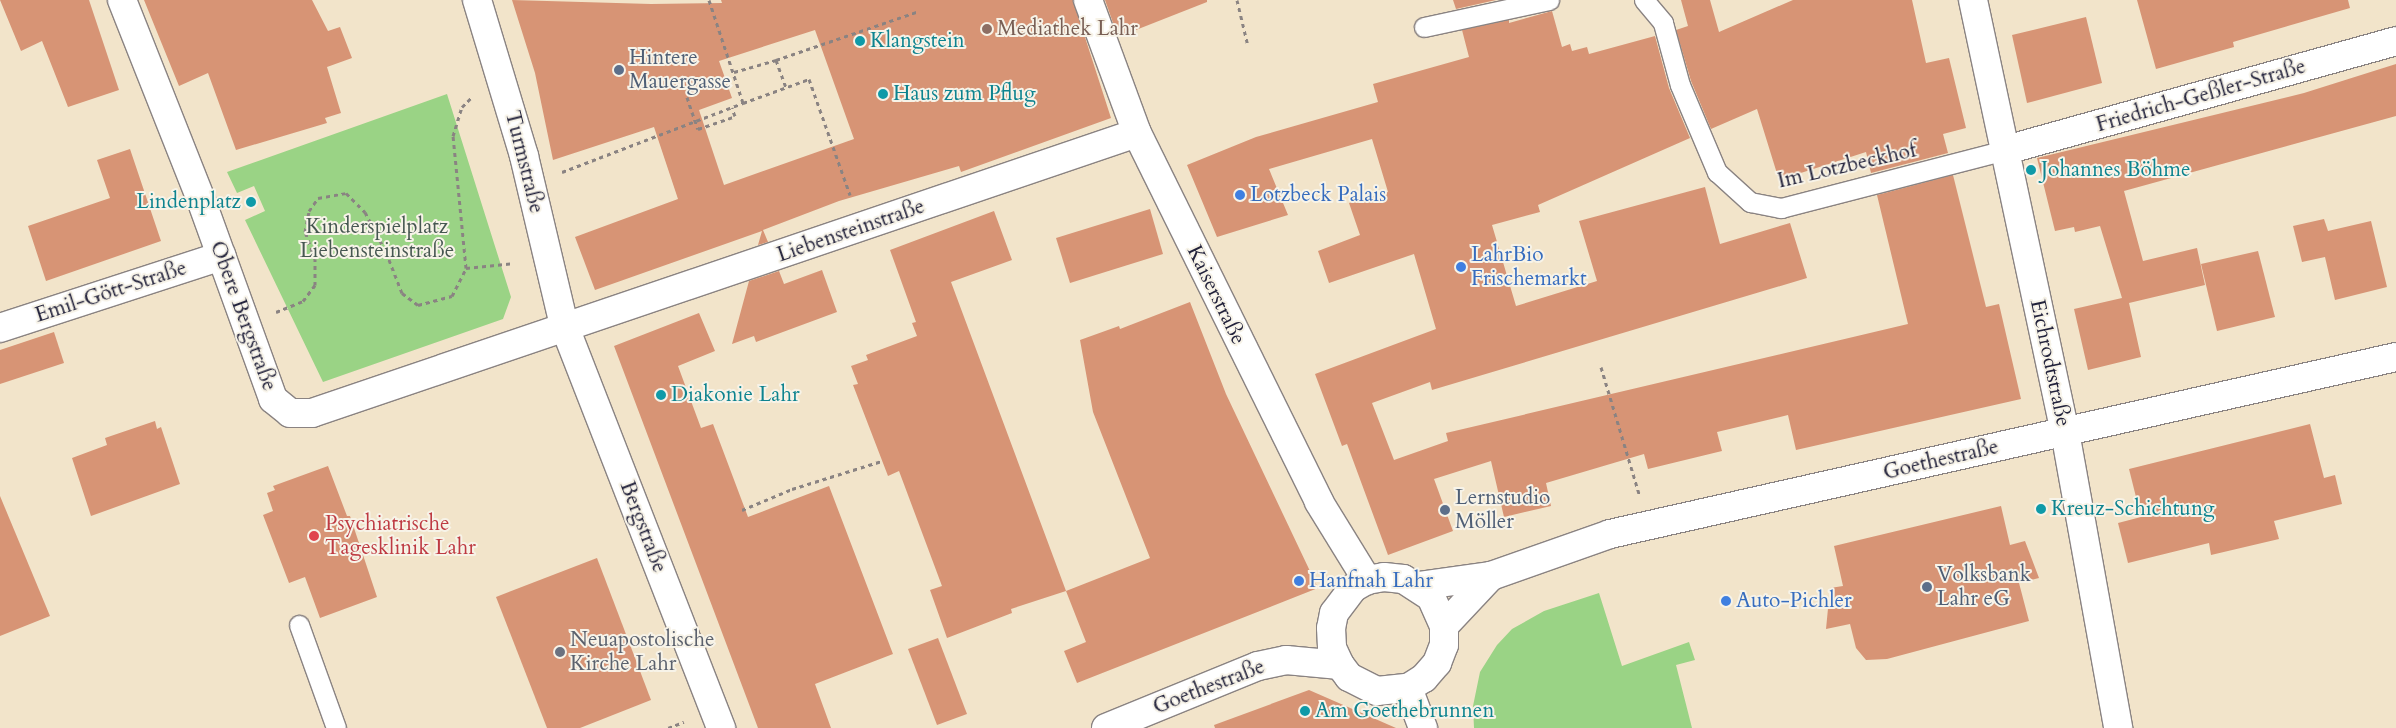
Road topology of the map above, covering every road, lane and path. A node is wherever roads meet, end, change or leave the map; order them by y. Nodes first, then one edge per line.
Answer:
1 (122, 0) edge
2 (477, 0) edge
3 (709, 0) edge
4 (1088, 0) edge
5 (1237, 0) edge
6 (1549, 0) edge
7 (1644, 0) edge
8 (1973, 0) edge
9 (919, 11) dead end
10 (1424, 27) dead end
11 (2396, 41) edge
12 (1248, 46) dead end
13 (776, 60) junction
14 (499, 69) junction
15 (734, 72) junction
16 (786, 86) junction
17 (687, 98) dead end
18 (743, 103) junction
19 (732, 108) junction
20 (1137, 133) junction
21 (2006, 150) junction
22 (531, 184) junction
23 (860, 228) junction
24 (222, 256) junction
25 (504, 264) dead end
26 (466, 268) junction
27 (244, 319) junction
28 (564, 326) junction
29 (0, 328) edge
30 (2396, 356) edge
31 (1601, 367) dead end
32 (2065, 432) junction
33 (882, 461) dead end
34 (742, 510) dead end
35 (1648, 525) junction
36 (1490, 576) junction
37 (1367, 580) junction
38 (1418, 586) junction
39 (299, 625) dead end
40 (1444, 626) junction
41 (1331, 628) junction
42 (1286, 660) junction
43 (1340, 665) junction
44 (1408, 688) junction
45 (678, 724) dead end
46 (336, 728) edge
47 (668, 728) edge
48 (721, 728) edge
49 (1106, 728) edge
50 (1423, 728) edge
51 (2118, 728) edge

1 - 24 street, Obere Bergstraße
2 - 14 street, Turmstraße
3 - 15 path
4 - 20 street, Kaiserstraße
5 - 12 path
6 - 10 lane
7 - 21 lane, Im Lotzbeckhof
8 - 21 street, Eichrodtstraße
9 - 13 path
11 - 21 street, Friedrich-Geßler-Straße
13 - 15 path
13 - 16 path
14 - 22 street, Turmstraße
14 - 26 path
15 - 18 path
16 - 18 path
16 - 23 path
17 - 19 path, bridge
18 - 19 path
19 - 22 path
20 - 23 street, Liebensteinstraße
20 - 37 street, Kaiserstraße
21 - 32 street, Eichrodtstraße
22 - 28 street, Turmstraße
23 - 28 street, Liebensteinstraße
24 - 27 street, Obere Bergstraße
24 - 29 street, Emil-Gött-Straße
25 - 26 path
26 - 27 path
27 - 28 street, Obere Bergstraße
28 - 48 street, Bergstraße
30 - 32 street, Goethestraße
31 - 35 path
32 - 35 street, Goethestraße
32 - 51 street, Eichrodtstraße
33 - 34 path
35 - 36 street, Goethestraße
36 - 38 street, Goethestraße
36 - 40 street, Goethestraße
37 - 38 street, Goethestraße
37 - 41 street
38 - 40 street, Goethestraße
39 - 46 lane
40 - 44 street, Goethestraße
41 - 42 street, Goethestraße
41 - 43 street
42 - 43 street, Goethestraße
42 - 49 street, Goethestraße
43 - 44 street
44 - 50 street
45 - 47 path

